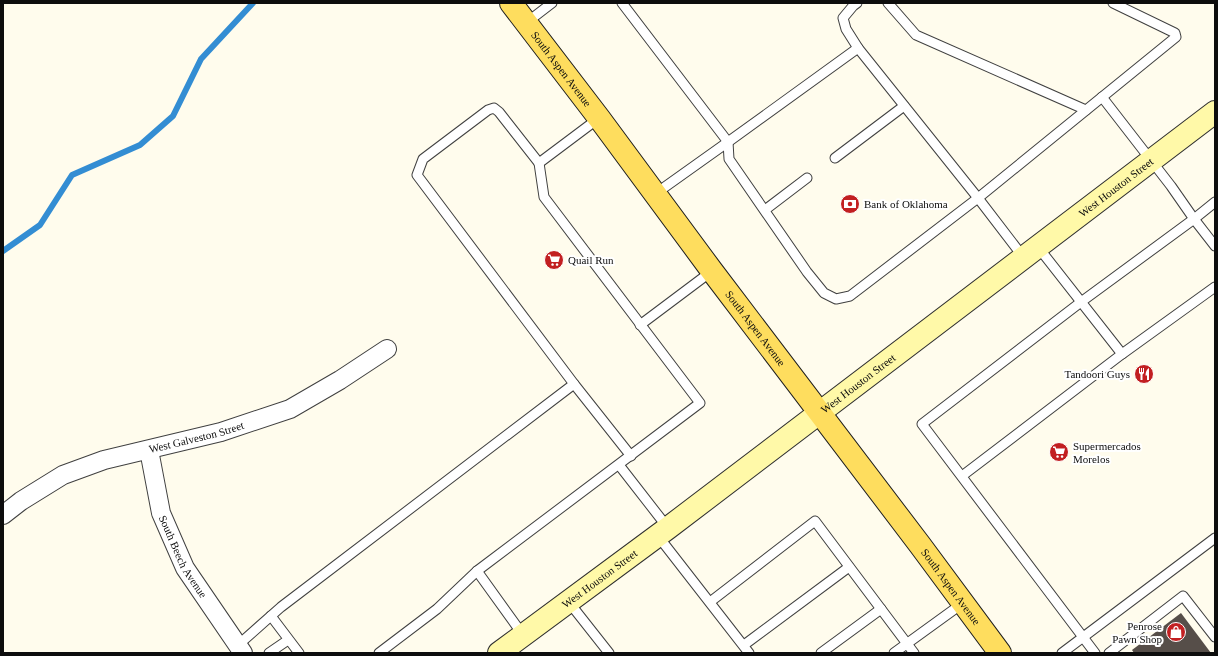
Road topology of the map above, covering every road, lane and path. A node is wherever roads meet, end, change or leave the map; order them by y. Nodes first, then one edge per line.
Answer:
1 (512, 3) edge
2 (552, 3) edge
3 (622, 3) edge
4 (857, 3) edge
5 (888, 3) edge
6 (1113, 3) edge
7 (526, 23) junction
8 (858, 48) junction
9 (1102, 98) junction
10 (904, 106) junction
11 (1086, 110) junction
12 (1215, 112) edge
13 (599, 118) junction
14 (728, 142) junction
15 (835, 158) dead end
16 (1151, 161) junction
17 (539, 163) junction
18 (807, 178) dead end
19 (655, 194) junction
20 (978, 198) junction
21 (1215, 202) edge
22 (764, 210) junction
23 (1194, 219) junction
24 (1215, 246) edge
25 (1031, 253) junction
26 (712, 271) junction
27 (1215, 287) edge
28 (1081, 302) junction
29 (640, 325) junction
30 (387, 349) dead end
31 (1122, 354) junction
32 (574, 384) junction
33 (820, 413) junction
34 (149, 450) junction
35 (631, 456) junction
36 (619, 465) junction
37 (962, 476) junction
38 (3, 515) edge
39 (663, 532) junction
40 (1215, 538) edge
41 (849, 567) junction
42 (477, 571) junction
43 (568, 601) junction
44 (710, 602) junction
45 (963, 603) junction
46 (881, 609) junction
47 (271, 616) junction
48 (523, 635) junction
49 (1083, 637) junction
50 (1215, 637) edge
51 (288, 640) junction
52 (907, 644) junction
53 (747, 649) edge
54 (236, 651) edge
55 (269, 653) edge
56 (298, 653) edge
57 (379, 653) edge
58 (499, 653) edge
59 (609, 653) edge
60 (821, 653) edge
61 (894, 653) edge
62 (914, 653) edge
63 (1000, 653) edge
64 (1062, 653) edge
65 (1095, 653) edge
66 (1109, 653) edge

1 - 7 main road, South Aspen Avenue
2 - 7 lane
3 - 14 lane
4 - 8 lane
5 - 11 lane
6 - 9 lane
7 - 13 main road, South Aspen Avenue
8 - 10 lane
8 - 14 lane
9 - 11 lane
9 - 16 lane
10 - 15 lane
10 - 20 lane
11 - 20 lane
12 - 16 main road, West Houston Street
13 - 17 lane
13 - 19 main road, South Aspen Avenue
14 - 19 lane
14 - 22 lane
16 - 23 lane
16 - 25 main road, West Houston Street
17 - 29 lane
17 - 32 lane
18 - 22 lane
19 - 26 main road, South Aspen Avenue
20 - 22 lane
20 - 25 lane
21 - 23 lane
23 - 24 lane
23 - 28 lane
25 - 28 lane
25 - 33 main road, West Houston Street
26 - 29 lane
26 - 33 main road, South Aspen Avenue
27 - 31 lane
28 - 31 lane
28 - 37 lane
29 - 35 lane
30 - 34 street, West Galveston Street
31 - 37 lane
32 - 35 lane
32 - 47 lane
33 - 39 main road, West Houston Street
33 - 45 main road, South Aspen Avenue
34 - 38 street, West Galveston Street
34 - 54 street, South Beech Avenue
35 - 36 lane
36 - 39 lane
36 - 42 lane
37 - 49 lane
39 - 43 main road, West Houston Street
39 - 44 lane
40 - 49 lane
41 - 44 lane
41 - 46 lane
41 - 53 lane
42 - 48 lane
42 - 57 lane
43 - 48 main road, West Houston Street
43 - 59 lane
44 - 53 lane
45 - 52 lane
45 - 63 main road, South Aspen Avenue
46 - 52 lane
46 - 60 lane
47 - 51 lane
47 - 54 lane
48 - 58 main road, West Houston Street
49 - 64 lane
49 - 65 lane
50 - 66 lane
51 - 55 lane
51 - 56 lane
52 - 61 lane
52 - 62 lane

